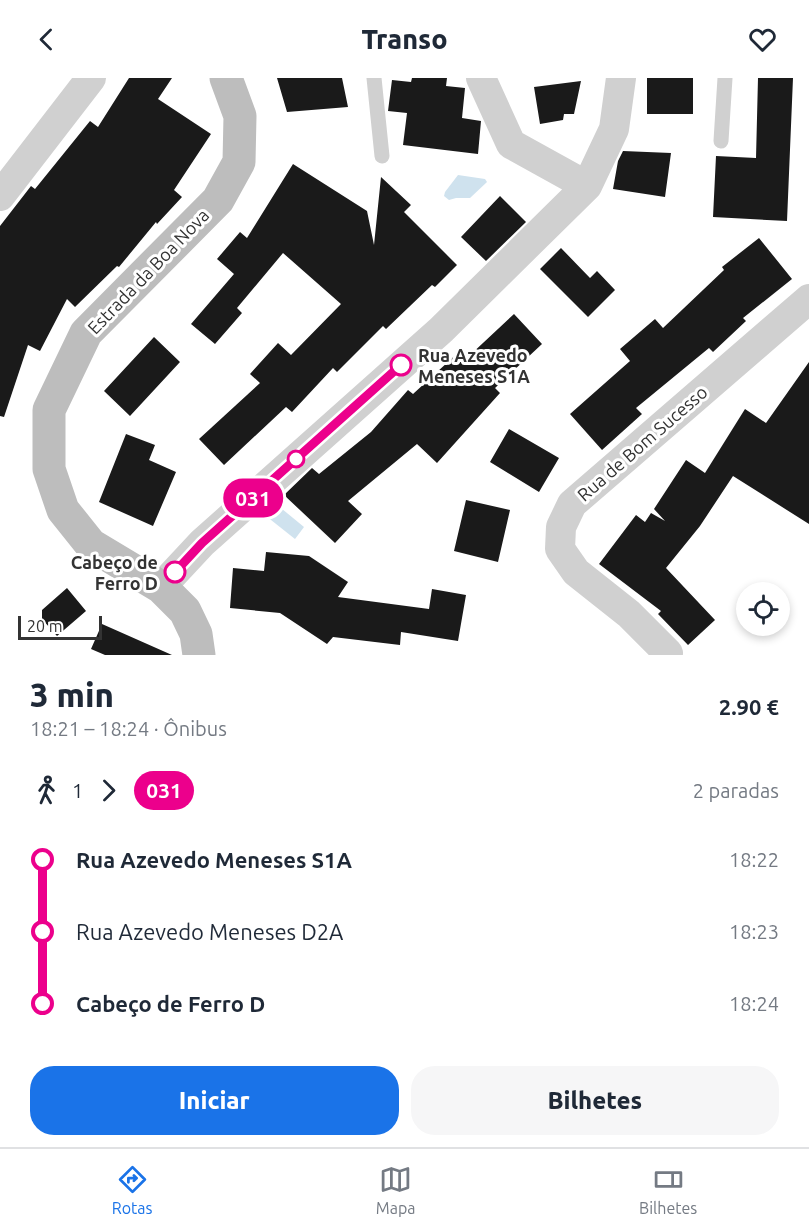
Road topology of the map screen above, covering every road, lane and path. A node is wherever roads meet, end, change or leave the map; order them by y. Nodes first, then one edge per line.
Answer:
1 (91, 78) edge
2 (226, 78) edge
3 (374, 78) edge
4 (481, 78) edge
5 (621, 78) edge
6 (725, 78) edge
7 (721, 141) dead end
8 (382, 156) dead end
9 (587, 186) junction
10 (0, 196) edge
11 (809, 299) edge
12 (161, 586) junction
13 (199, 655) edge
14 (668, 655) edge

1 - 10 street
2 - 12 main road, Estrada da Boa Nova
3 - 8 lane
4 - 9 street
5 - 9 street
6 - 7 lane
9 - 12 street
11 - 14 street, Rua de Bom Sucesso
12 - 13 main road, Estrada da Boa Nova

